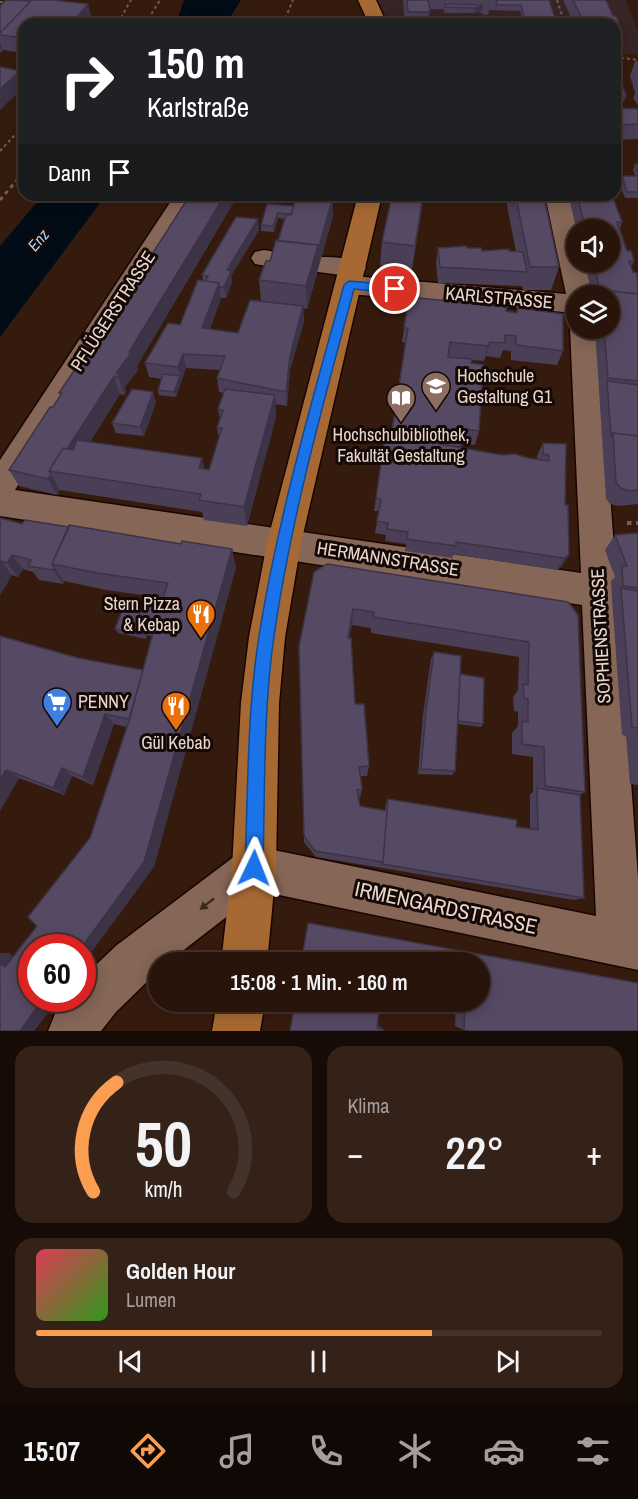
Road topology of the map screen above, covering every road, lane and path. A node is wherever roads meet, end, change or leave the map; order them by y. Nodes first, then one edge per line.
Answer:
1 (131, 0) edge
2 (160, 0) edge
3 (293, 0) edge
4 (367, 0) edge
5 (557, 0) edge
6 (0, 2) edge
7 (9, 3) junction
8 (16, 3) edge
9 (4, 7) edge
10 (84, 15) edge
11 (97, 18) edge
12 (121, 18) edge
13 (149, 18) edge
14 (286, 18) edge
15 (375, 18) edge
16 (563, 18) edge
17 (621, 58) edge
18 (638, 60) edge
19 (18, 132) edge
20 (0, 151) edge
21 (18, 179) edge
22 (0, 200) edge
23 (183, 201) edge
24 (369, 201) edge
25 (558, 201) edge
26 (319, 265) edge
27 (351, 277) junction
28 (577, 285) edge
29 (566, 303) edge
30 (585, 339) edge
31 (0, 487) edge
32 (0, 502) edge
33 (284, 543) junction
34 (598, 592) junction
35 (254, 868) junction
36 (629, 945) edge
37 (245, 952) edge
38 (239, 1012) edge
39 (72, 1031) edge
40 (236, 1031) edge

1 - 12 path
2 - 13 path
3 - 14 path
4 - 15 main road
5 - 16 path
6 - 7 path
7 - 8 path
7 - 9 path
10 - 11 path
17 - 18 path
19 - 20 path
21 - 22 path
23 - 31 street, PFLÜGERSTRASSE
24 - 27 main road
25 - 28 street
26 - 27 street, KARLSTRASSE
27 - 29 street, KARLSTRASSE
27 - 33 main road
30 - 34 street, SOPHIENSTRASSE
32 - 33 street, HERMANNSTRASSE
33 - 34 street, HERMANNSTRASSE
33 - 35 main road
34 - 36 street, SOPHIENSTRASSE
35 - 36 street, IRMENGARDSTRASSE
35 - 37 main road
35 -> 39 street
38 - 40 main road

